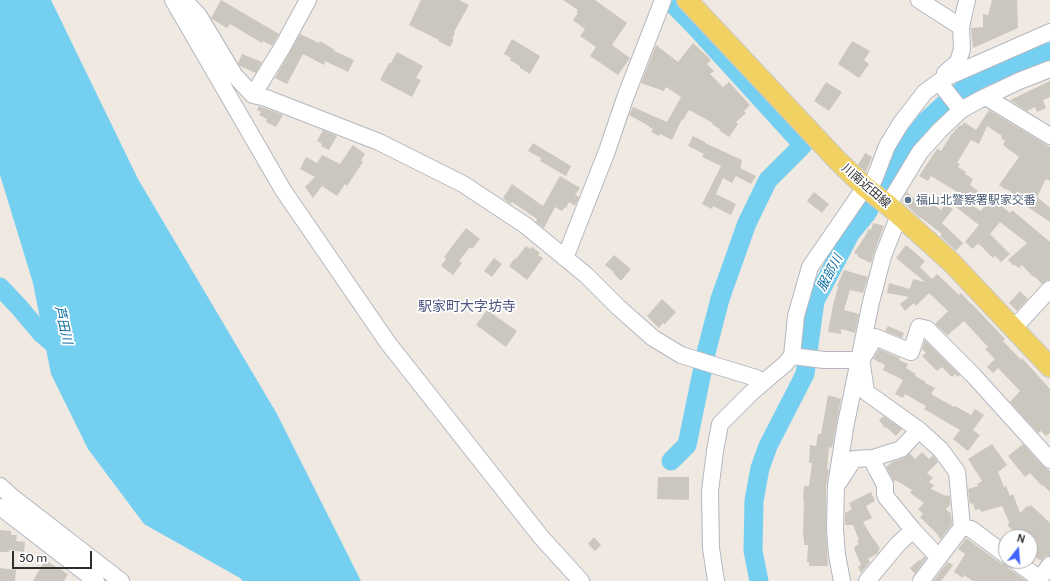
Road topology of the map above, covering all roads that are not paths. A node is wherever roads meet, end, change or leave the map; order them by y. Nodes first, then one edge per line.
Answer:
1 (173, 0) edge
2 (184, 0) edge
3 (308, 0) edge
4 (663, 0) edge
5 (688, 0) edge
6 (919, 0) edge
7 (967, 0) edge
8 (961, 27) junction
9 (1050, 32) edge
10 (1050, 70) edge
11 (942, 82) junction
12 (253, 95) junction
13 (986, 97) junction
14 (960, 109) junction
15 (1050, 136) edge
16 (877, 196) junction
17 (903, 218) junction
18 (565, 258) junction
19 (1050, 289) edge
20 (1014, 328) junction
21 (794, 356) junction
22 (860, 360) junction
23 (1050, 368) edge
24 (763, 382) junction
25 (919, 430) junction
26 (872, 458) junction
27 (1050, 460) edge
28 (0, 486) edge
29 (836, 486) junction
30 (0, 507) edge
31 (962, 527) junction
32 (912, 530) junction
33 (998, 549) edge
34 (938, 558) junction
35 (1050, 565) edge
36 (1025, 569) edge
37 (1039, 580) edge
38 (96, 581) edge
39 (121, 581) edge
40 (581, 581) edge
41 (716, 581) edge
42 (842, 581) edge
43 (867, 581) edge
44 (921, 581) edge

1 - 40 street
2 - 12 street
3 - 12 street
4 - 18 street
5 - 16 main road, 川南近田線
6 - 8 street
7 - 8 street
8 - 11 street
9 - 11 street
10 - 13 street
11 - 14 street
11 - 16 street
12 - 18 street
13 - 14 street
13 - 15 street
14 - 16 street
16 - 17 main road, 川南近田線
16 - 21 street
17 - 20 main road, 川南近田線
17 - 22 street
18 - 24 street
19 - 20 street
20 - 23 main road, 川南近田線
21 - 22 street
21 - 24 street
22 - 25 street
22 - 27 street
22 - 29 street
24 - 41 street
25 - 26 street
25 - 31 street
26 - 29 street
26 - 32 street
28 - 39 street
29 - 42 street
30 - 38 street
31 - 33 street
31 - 34 street
32 - 34 street
32 - 43 street
34 - 44 street
35 - 37 street
36 - 37 street

